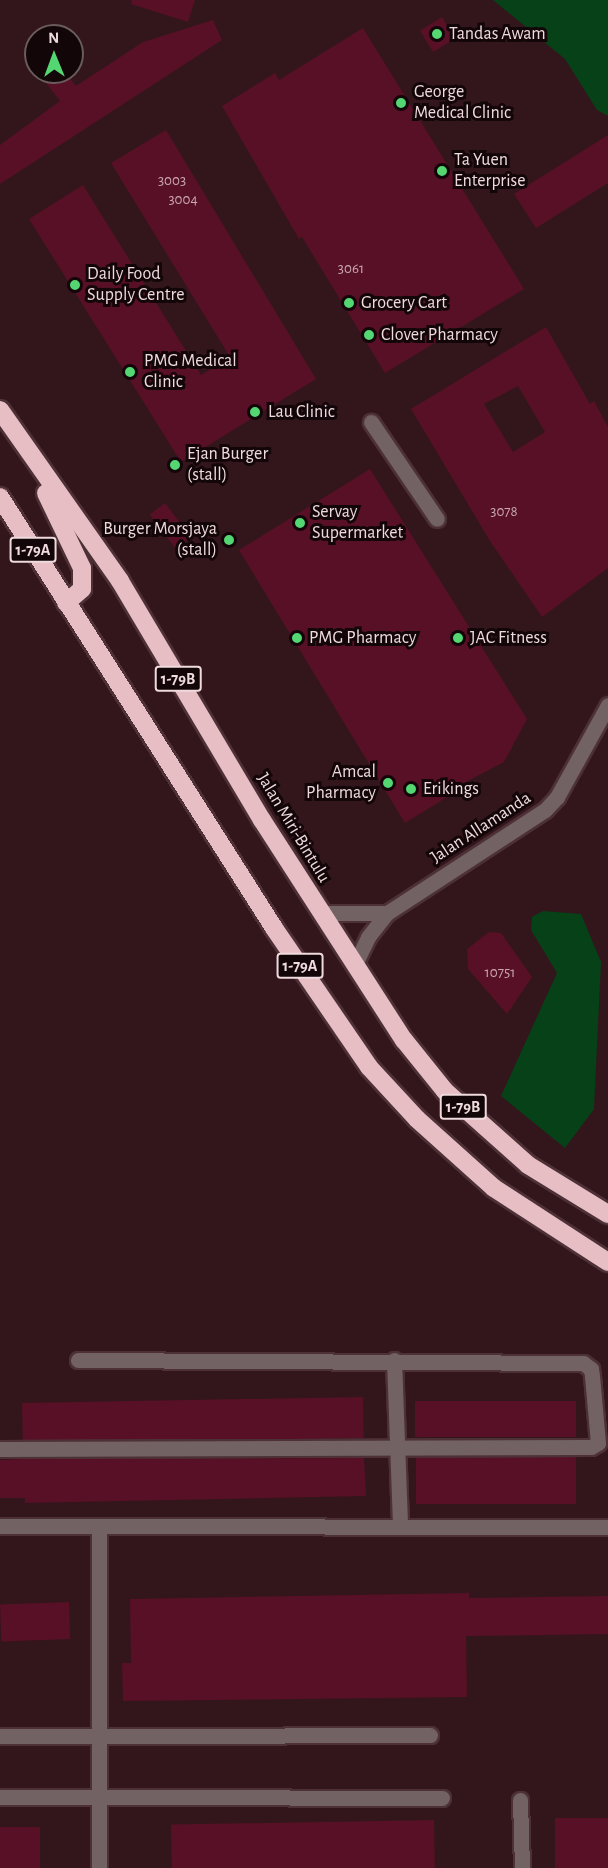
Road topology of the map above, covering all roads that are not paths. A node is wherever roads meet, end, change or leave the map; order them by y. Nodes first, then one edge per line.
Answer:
1 (0, 410) edge
2 (371, 422) dead end
3 (26, 451) junction
4 (0, 497) edge
5 (437, 519) dead end
6 (66, 603) junction
7 (608, 705) edge
8 (321, 913) junction
9 (387, 913) junction
10 (355, 964) junction
11 (608, 1214) edge
12 (608, 1262) edge
13 (78, 1360) dead end
14 (394, 1360) junction
15 (395, 1445) junction
16 (0, 1449) edge
17 (400, 1524) junction
18 (0, 1526) edge
19 (99, 1526) junction
20 (608, 1527) edge
21 (430, 1735) dead end
22 (0, 1736) edge
23 (96, 1736) junction
24 (97, 1795) junction
25 (0, 1797) edge
26 (442, 1798) dead end
27 (520, 1800) dead end
28 (99, 1868) edge
29 (522, 1868) edge

1 - 3 highway, Jalan Miri-Bintulu / 1-79B
2 - 5 street
3 - 6 highway
3 - 8 highway, Jalan Miri-Bintulu / 1-79B
4 - 6 highway, 1-79A
6 - 12 highway, 1-79A
7 - 9 street, Jalan Allamanda
8 - 9 street
8 - 10 highway, Jalan Miri-Bintulu / 1-79B
9 - 10 street, Jalan Allamanda
10 - 11 highway, Jalan Miri-Bintulu / 1-79B
13 - 14 street
14 - 15 street
14 - 15 street
15 - 16 street
15 - 17 street
17 - 19 street
17 - 20 street
18 - 19 street
19 - 23 street
21 - 23 street
22 - 23 street
23 - 24 street
24 - 25 street
24 - 26 street
24 - 28 street
27 - 29 street

